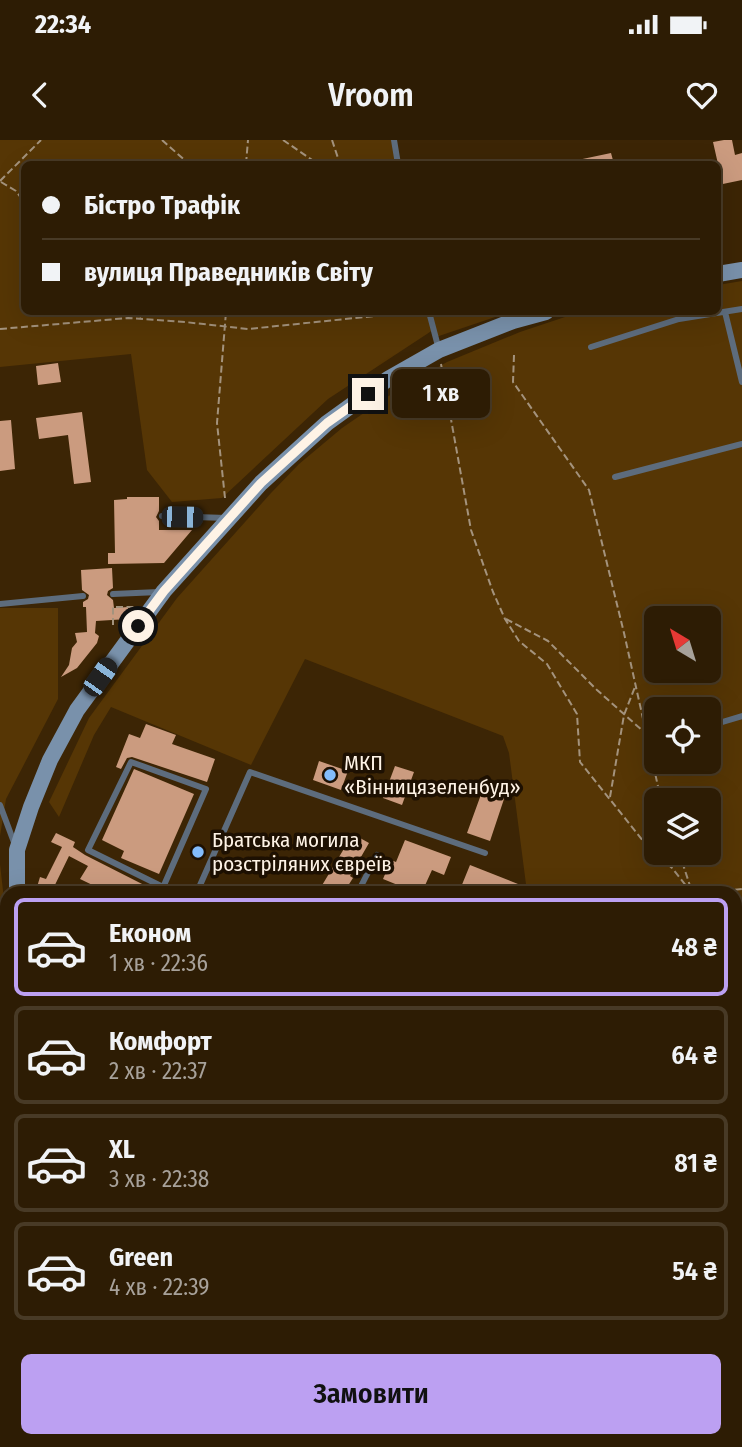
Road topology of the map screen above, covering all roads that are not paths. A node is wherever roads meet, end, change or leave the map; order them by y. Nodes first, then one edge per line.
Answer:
1 (394, 140) edge
2 (398, 161) edge
3 (742, 270) edge
4 (721, 274) edge
5 (742, 309) edge
6 (725, 312) junction
7 (721, 313) edge
8 (430, 315) edge
9 (535, 315) edge
10 (705, 315) edge
11 (591, 347) dead end
12 (439, 350) junction
13 (742, 382) edge
14 (742, 444) edge
15 (615, 477) dead end
16 (162, 516) dead end
17 (230, 519) junction
18 (164, 591) junction
19 (113, 594) dead end
20 (83, 596) dead end
21 (0, 604) edge
22 (742, 716) edge
23 (721, 722) edge
24 (0, 805) edge
25 (17, 850) junction
26 (485, 853) dead end
27 (377, 855) dead end
28 (18, 886) edge
29 (155, 886) edge
30 (164, 886) edge
31 (200, 886) edge
32 (361, 886) edge

1 - 2 lane
3 - 4 main road
5 - 6 lane
6 - 7 lane
6 - 13 lane
8 - 12 lane
9 - 12 main road
10 - 11 lane
12 - 17 main road
14 - 15 lane
16 - 17 lane
17 - 18 main road
18 - 19 lane
18 - 25 main road
20 - 21 lane
22 - 23 lane
24 - 25 lane
25 - 28 main road
26 - 31 lane
27 - 32 lane
29 - 30 lane

